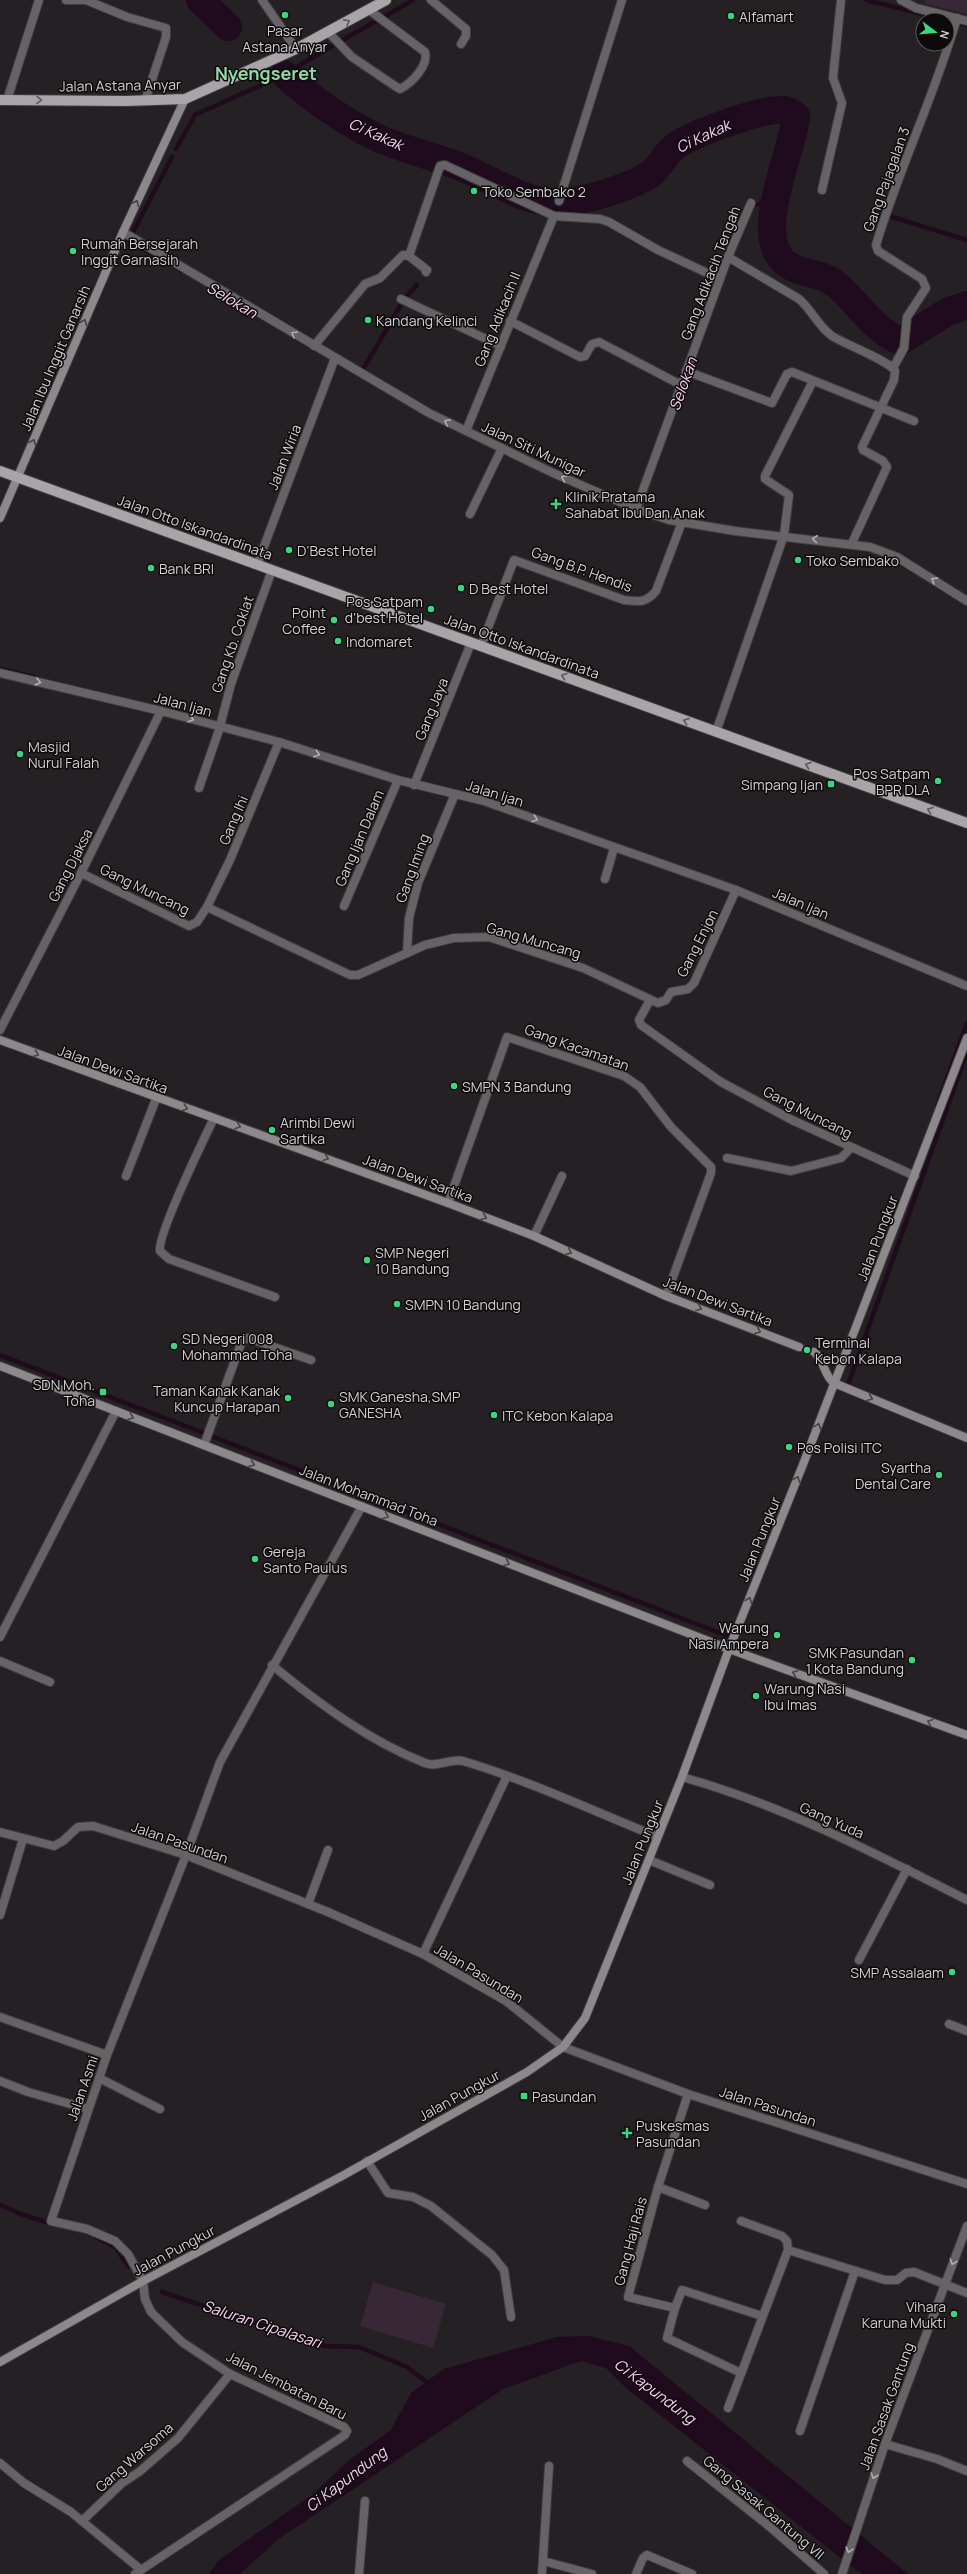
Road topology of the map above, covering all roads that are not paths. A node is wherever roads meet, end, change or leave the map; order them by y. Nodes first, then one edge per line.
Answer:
1 (39, 0) edge
2 (66, 0) edge
3 (85, 0) edge
4 (262, 0) edge
5 (431, 0) edge
6 (622, 0) edge
7 (841, 0) edge
8 (901, 0) edge
9 (382, 1) edge
10 (915, 4) edge
11 (369, 10) junction
12 (957, 18) junction
13 (967, 21) edge
14 (328, 32) junction
15 (461, 44) dead end
16 (296, 49) junction
17 (185, 99) junction
18 (4, 100) edge
19 (145, 100) junction
20 (822, 190) dead end
21 (559, 201) dead end
22 (751, 203) dead end
23 (554, 216) junction
24 (123, 232) junction
25 (409, 256) junction
26 (728, 257) junction
27 (426, 272) dead end
28 (720, 279) junction
29 (401, 299) dead end
30 (510, 321) junction
31 (314, 346) junction
32 (501, 346) junction
33 (334, 360) junction
34 (894, 366) junction
35 (688, 372) junction
36 (813, 381) junction
37 (681, 385) junction
38 (880, 408) junction
39 (914, 421) dead end
40 (466, 431) junction
41 (502, 448) junction
42 (0, 471) edge
43 (18, 478) junction
44 (636, 509) junction
45 (470, 514) dead end
46 (0, 518) edge
47 (682, 522) junction
48 (784, 535) junction
49 (854, 544) junction
50 (257, 565) junction
51 (272, 570) junction
52 (967, 601) edge
53 (471, 643) junction
54 (481, 646) junction
55 (0, 673) edge
56 (161, 711) junction
57 (220, 727) junction
58 (716, 732) junction
59 (279, 742) junction
60 (398, 780) junction
61 (414, 785) junction
62 (199, 788) dead end
63 (455, 794) junction
64 (967, 823) edge
65 (614, 848) junction
66 (82, 873) junction
67 (605, 879) dead end
68 (736, 890) junction
69 (344, 906) dead end
70 (207, 907) junction
71 (407, 953) junction
72 (967, 986) edge
73 (650, 1000) junction
74 (0, 1030) edge
75 (967, 1038) edge
76 (0, 1040) edge
77 (156, 1098) junction
78 (214, 1118) junction
79 (851, 1148) junction
80 (727, 1158) dead end
81 (126, 1176) dead end
82 (562, 1176) dead end
83 (915, 1176) junction
84 (448, 1202) junction
85 (534, 1236) junction
86 (666, 1296) junction
87 (275, 1297) dead end
88 (800, 1347) tunnel mouth
89 (814, 1352) tunnel mouth
90 (311, 1360) dead end
91 (0, 1366) edge
92 (834, 1383) junction
93 (116, 1411) junction
94 (967, 1438) edge
95 (204, 1445) junction
96 (362, 1506) junction
97 (0, 1638) edge
98 (729, 1649) junction
99 (0, 1661) edge
100 (272, 1665) junction
101 (50, 1682) dead end
102 (967, 1735) edge
103 (506, 1776) junction
104 (682, 1777) junction
105 (0, 1832) edge
106 (658, 1837) junction
107 (24, 1839) junction
108 (328, 1850) dead end
109 (186, 1855) junction
110 (649, 1860) junction
111 (907, 1869) junction
112 (710, 1886) dead end
113 (967, 1900) edge
114 (308, 1904) junction
115 (0, 1915) edge
116 (423, 1954) junction
117 (859, 1960) dead end
118 (0, 2016) edge
119 (949, 2024) dead end
120 (967, 2032) edge
121 (563, 2047) junction
122 (107, 2055) junction
123 (99, 2078) junction
124 (0, 2081) edge
125 (688, 2094) junction
126 (160, 2109) dead end
127 (88, 2110) junction
128 (367, 2161) junction
129 (967, 2184) edge
130 (658, 2187) junction
131 (705, 2205) dead end
132 (741, 2221) dead end
133 (967, 2226) edge
134 (788, 2250) junction
135 (855, 2272) junction
136 (143, 2281) junction
137 (945, 2284) junction
138 (967, 2293) edge
139 (675, 2308) junction
140 (762, 2316) junction
141 (511, 2317) dead end
142 (0, 2362) edge
143 (741, 2373) junction
144 (230, 2374) junction
145 (728, 2408) dead end
146 (800, 2431) dead end
147 (885, 2444) junction
148 (687, 2461) dead end
149 (0, 2463) edge
150 (549, 2466) dead end
151 (967, 2471) edge
152 (365, 2500) dead end
153 (82, 2521) junction
154 (544, 2561) junction
155 (137, 2571) edge
156 (842, 2573) edge
157 (359, 2574) edge
158 (542, 2574) edge
159 (592, 2574) edge
160 (636, 2574) edge
161 (692, 2574) edge
162 (824, 2574) edge

1 - 18 street
2 - 3 street
3 - 19 street
4 - 16 street
5 - 15 street
6 - 21 street
7 - 20 street
8 - 10 street
9 - 11 main road, Jalan Astana Anyar
10 - 12 street
14 -> 11 main road, Jalan Astana Anyar
11 - 14 street
12 - 13 street
12 - 34 street, Gang Pajagalan 3
14 - 16 main road, Jalan Astana Anyar
16 - 17 main road, Jalan Astana Anyar
17 - 19 main road, Jalan Astana Anyar
24 -> 17 main road, Jalan Ibu Inggit Ganarsih
18 -> 19 main road, Jalan Astana Anyar
22 - 26 street, Gang Adikacih Tengah
23 - 25 street
23 - 28 street
23 - 30 street, Gang Adikacih II
31 -> 24 street, Jalan Siti Munigar
43 -> 24 main road, Jalan Ibu Inggit Ganarsih
25 - 27 street
25 - 31 street
26 - 28 street, Gang Adikacih Tengah
26 - 34 street
28 - 35 street, Gang Adikacih Tengah
29 - 32 street
30 - 32 street, Gang Adikacih II
30 - 37 street
31 - 33 street, Jalan Siti Munigar
32 - 40 street, Gang Adikacih II
40 -> 33 street, Jalan Siti Munigar
33 - 50 street, Jalan Wiria
34 - 38 street
35 - 36 street
35 - 37 street, Gang Adikacih Tengah
36 - 38 street
36 - 48 street
37 - 44 street, Gang Adikacih Tengah
38 - 39 street
38 - 49 street
40 - 41 street, Jalan Siti Munigar
44 -> 41 street, Jalan Siti Munigar
41 - 45 street
42 - 43 main road, Jalan Otto Iskandardinata
43 - 46 main road, Jalan Ibu Inggit Ganarsih
43 - 50 main road, Jalan Otto Iskandardinata
44 - 47 street, Jalan Siti Munigar
47 - 48 street, Jalan Siti Munigar
47 - 54 street, Gang B.P. Hendis
49 -> 48 street, Jalan Siti Munigar
48 - 58 street
52 -> 49 street, Jalan Siti Munigar
50 - 51 main road, Jalan Otto Iskandardinata
51 - 53 main road, Jalan Otto Iskandardinata
51 - 57 street, Gang Kb. Coklat
53 - 54 main road, Jalan Otto Iskandardinata
53 - 61 street, Gang Jaya
58 -> 54 main road, Jalan Otto Iskandardinata
55 -> 56 street, Jalan Ijan
56 -> 57 street, Jalan Ijan
56 - 66 street, Gang Djaksa
57 - 59 street, Jalan Ijan
57 - 62 street, Gang Kb. Coklat
64 -> 58 main road, Jalan Otto Iskandardinata
59 -> 60 street, Jalan Ijan
59 - 70 street, Gang Ihi
60 - 61 street, Jalan Ijan
60 - 69 street, Gang Ijan Dalam
61 - 63 street, Jalan Ijan
63 -> 65 street, Jalan Ijan
63 - 71 street, Gang Iming
65 - 67 street
65 - 68 street, Jalan Ijan
66 - 70 street, Gang Muncang
66 - 74 street, Gang Djaksa
68 - 72 street, Jalan Ijan
68 - 73 street, Gang Enjon
70 - 71 street, Gang Muncang
71 - 73 street, Gang Muncang
73 - 79 street, Gang Muncang
75 - 83 main road, Jalan Pungkur
76 -> 77 main road, Jalan Dewi Sartika
77 -> 78 main road, Jalan Dewi Sartika
77 - 81 street
78 -> 84 main road, Jalan Dewi Sartika
78 - 87 street
79 - 80 street
79 - 83 street, Gang Muncang
82 - 85 street
83 - 92 main road, Jalan Pungkur
84 -> 85 main road, Jalan Dewi Sartika
84 - 86 street, Gang Kacamatan
85 -> 86 main road, Jalan Dewi Sartika
86 -> 88 main road, Jalan Dewi Sartika
89 - 92 main road
90 - 95 street
91 - 93 main road, Jalan Mohammad Toha
92 -> 94 main road
98 -> 92 main road, Jalan Pungkur
93 -> 95 main road, Jalan Mohammad Toha
93 - 97 street
95 -> 96 main road, Jalan Mohammad Toha
96 -> 98 main road, Jalan Mohammad Toha
96 - 100 street, Jalan Asmi
102 -> 98 main road, Jalan Mohammad Toha
98 - 104 main road, Jalan Pungkur
99 - 101 street
100 - 103 street
100 - 109 street, Jalan Asmi
103 - 106 street
103 - 116 street
104 - 106 main road, Jalan Pungkur
104 - 111 street, Gang Yuda
105 - 107 street, Jalan Pasundan
106 - 110 main road, Jalan Pungkur
107 - 109 street, Jalan Pasundan
107 - 115 street
108 - 114 street
109 - 114 street, Jalan Pasundan
109 - 122 street, Jalan Asmi
110 - 112 street
110 - 121 main road, Jalan Pungkur
111 - 113 street, Gang Yuda
111 - 117 street
114 - 116 street, Jalan Pasundan
116 - 121 street, Jalan Pasundan
118 - 122 street
119 - 120 street
121 - 125 street, Jalan Pasundan
121 - 128 main road, Jalan Pungkur
122 - 123 street, Jalan Asmi
123 - 126 street
123 - 127 street, Jalan Asmi
124 - 127 street
125 - 129 street, Jalan Pasundan
125 - 130 street, Gang Haji Rais
127 - 136 street, Jalan Asmi
128 - 136 main road, Jalan Pungkur
128 - 141 street
130 - 131 street
130 - 139 street, Gang Haji Rais
132 - 134 street
133 -> 137 street, Jalan Sasak Gantung
134 - 135 street
134 - 140 street
135 - 137 street
135 - 146 street
136 - 142 main road, Jalan Pungkur
136 - 144 street, Jalan Jembatan Baru
137 - 138 street
137 - 147 street, Jalan Sasak Gantung
139 - 140 street
139 - 143 street
140 - 143 street
143 - 145 street
144 - 153 street, Gang Warsoma
144 - 155 street, Jalan Jembatan Baru
147 - 151 street
147 -> 156 street, Jalan Sasak Gantung
148 - 162 street, Gang Sasak Gantung VII
149 - 153 street
150 - 154 street
152 - 157 street
153 - 155 street
154 - 158 street
154 - 159 street
160 - 161 street

